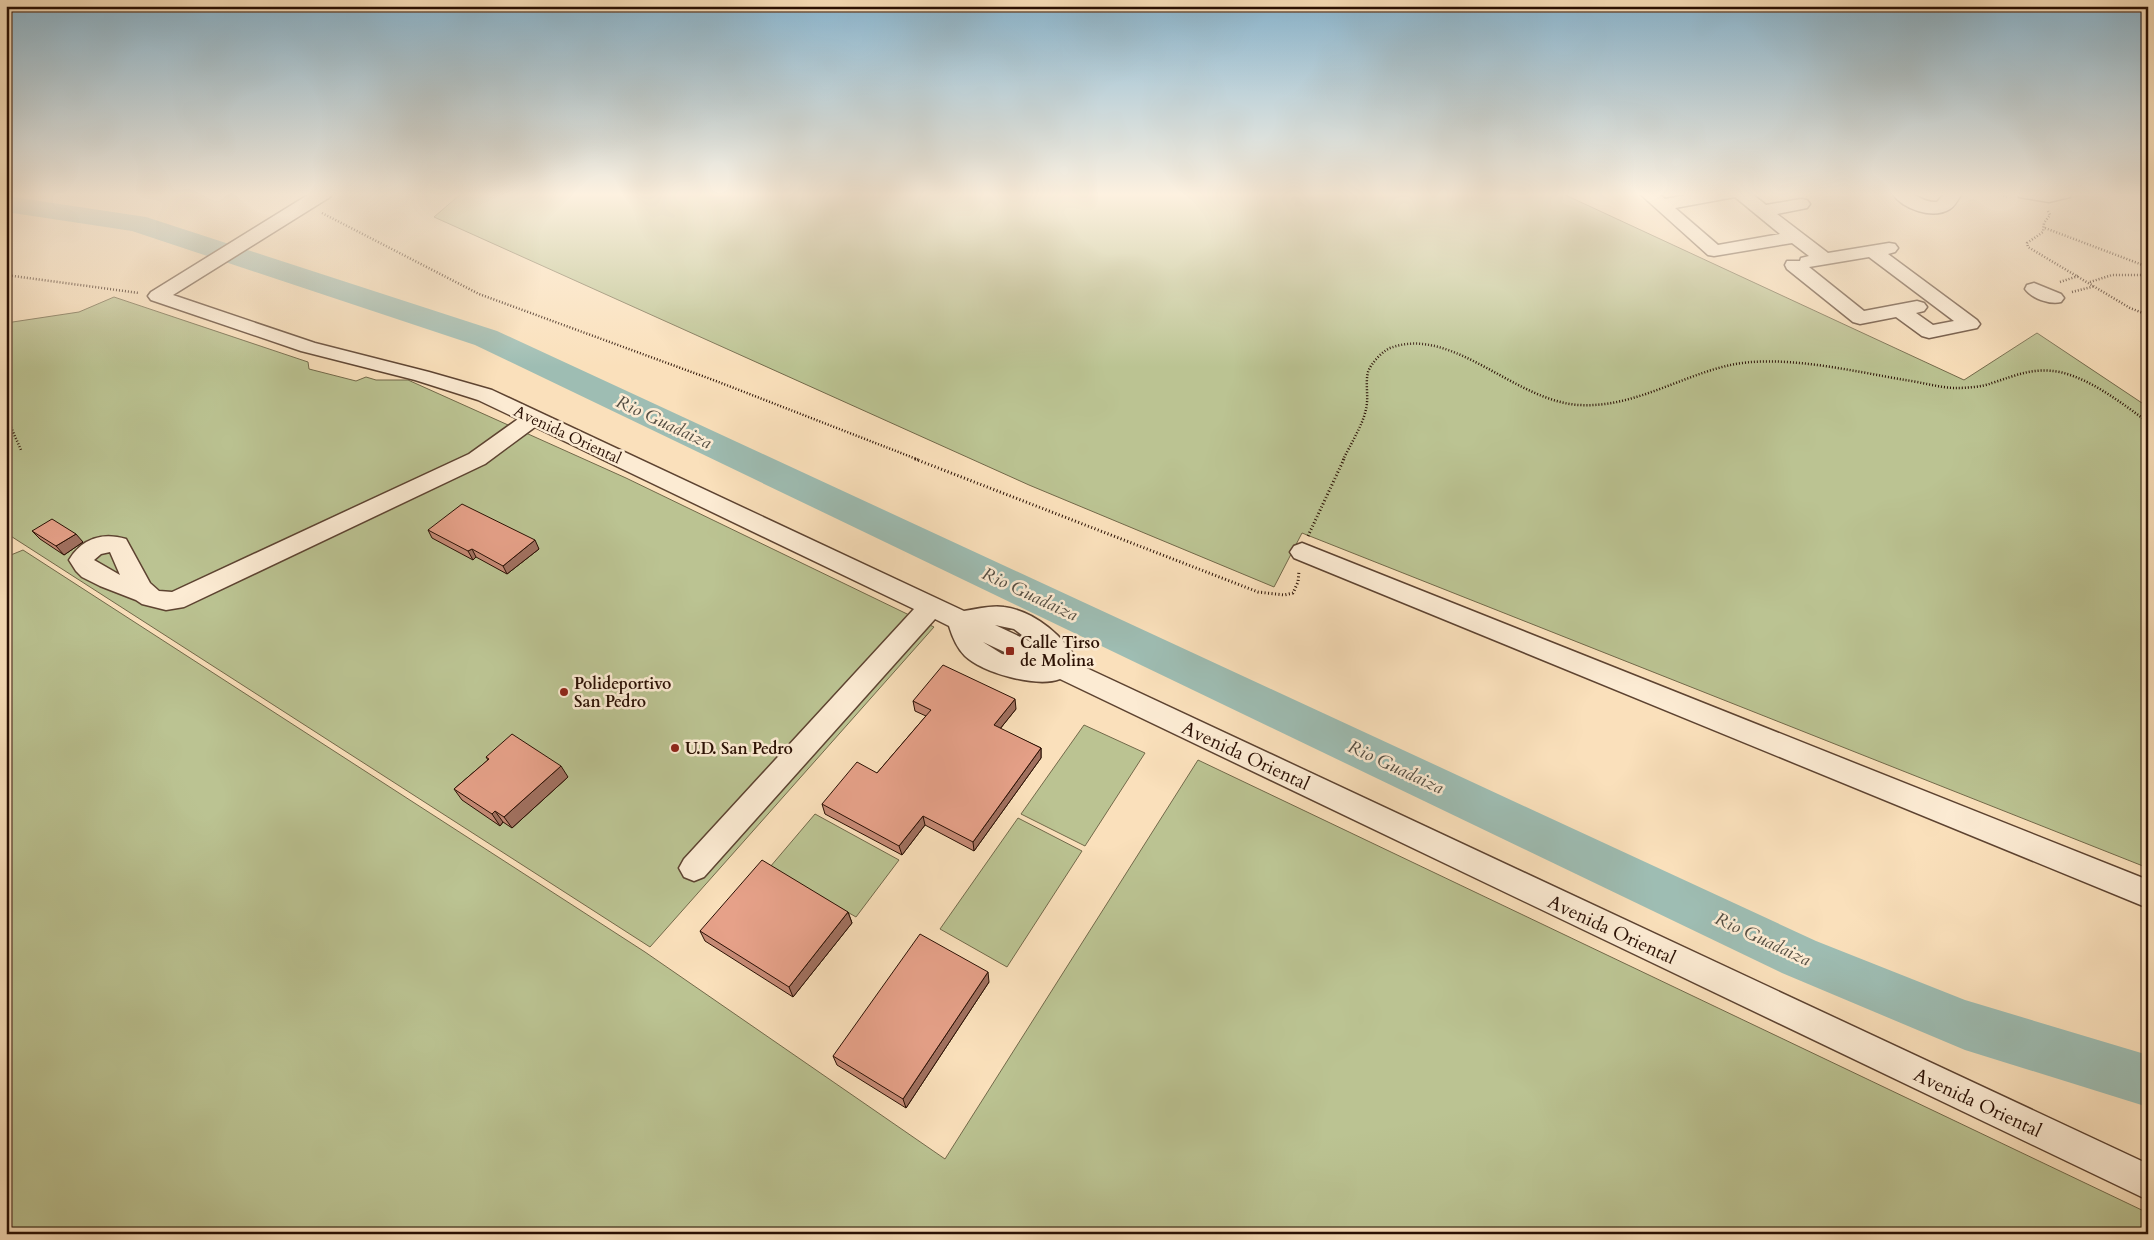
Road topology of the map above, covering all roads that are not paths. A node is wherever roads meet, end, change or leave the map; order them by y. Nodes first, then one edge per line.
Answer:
1 (231, 251) edge
2 (1777, 251) edge
3 (1813, 251) edge
4 (1868, 251) edge
5 (1874, 251) edge
6 (1824, 259) junction
7 (1794, 265) junction
8 (2034, 289) dead end
9 (2054, 298) dead end
10 (1942, 303) junction
11 (1901, 311) junction
12 (534, 418) junction
13 (1302, 552) road end
14 (143, 593) dead end
15 (931, 607) junction
16 (960, 621) junction
17 (1076, 674) junction
18 (694, 868) dead end
19 (2148, 894) edge
20 (2148, 1182) edge

1 - 12 street, Avenida Oriental
2 - 7 street
3 - 6 street
4 - 6 street
5 - 10 street
6 - 7 street
7 - 11 street
8 - 9 street
10 - 11 street
10 - 11 street
12 - 14 street
12 - 15 street, Avenida Oriental
13 - 19 street
15 - 16 street, Avenida Oriental
15 - 18 street
16 - 17 street, Avenida Oriental
16 - 17 street, Avenida Oriental
17 - 20 street, Avenida Oriental

